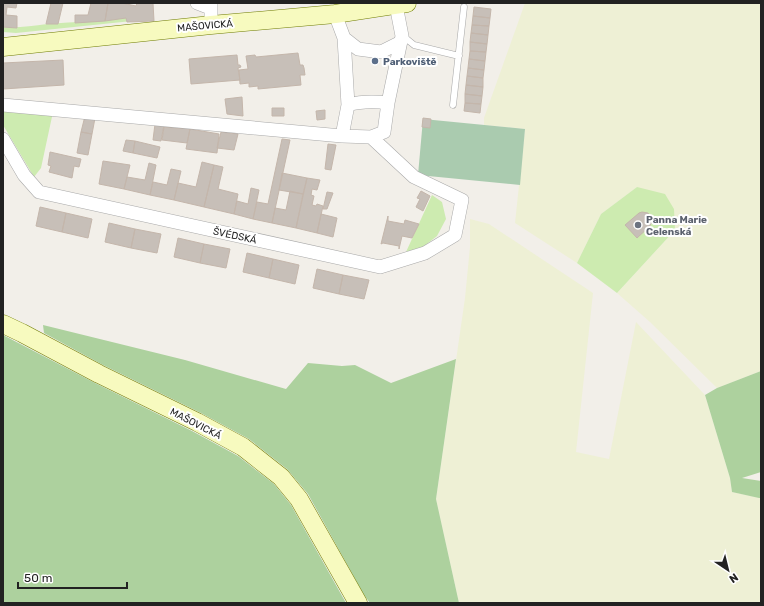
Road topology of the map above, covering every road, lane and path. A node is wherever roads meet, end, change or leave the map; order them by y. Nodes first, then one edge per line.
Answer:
1 (197, 3) edge
2 (402, 4) edge
3 (464, 7) dead end
4 (210, 12) edge
5 (335, 14) junction
6 (344, 38) junction
7 (402, 39) junction
8 (3, 47) edge
9 (459, 56) junction
10 (388, 104) junction
11 (3, 105) edge
12 (348, 105) junction
13 (453, 105) dead end
14 (342, 136) junction
15 (371, 136) junction
16 (3, 139) edge
17 (3, 324) edge
18 (358, 603) edge

1 - 4 street
2 - 5 street, MAŠOVICKÁ
2 - 7 street
3 - 9 lane
4 - 5 street, MAŠOVICKÁ
4 - 8 street, MAŠOVICKÁ
5 - 6 street
6 - 7 street
6 - 12 street
7 - 9 lane
7 - 10 street
9 - 13 lane
10 - 12 street
10 - 15 street
11 - 14 street
12 - 14 street
14 - 15 street
15 - 16 street, ŠVÉDSKÁ
17 - 18 street, MAŠOVICKÁ

